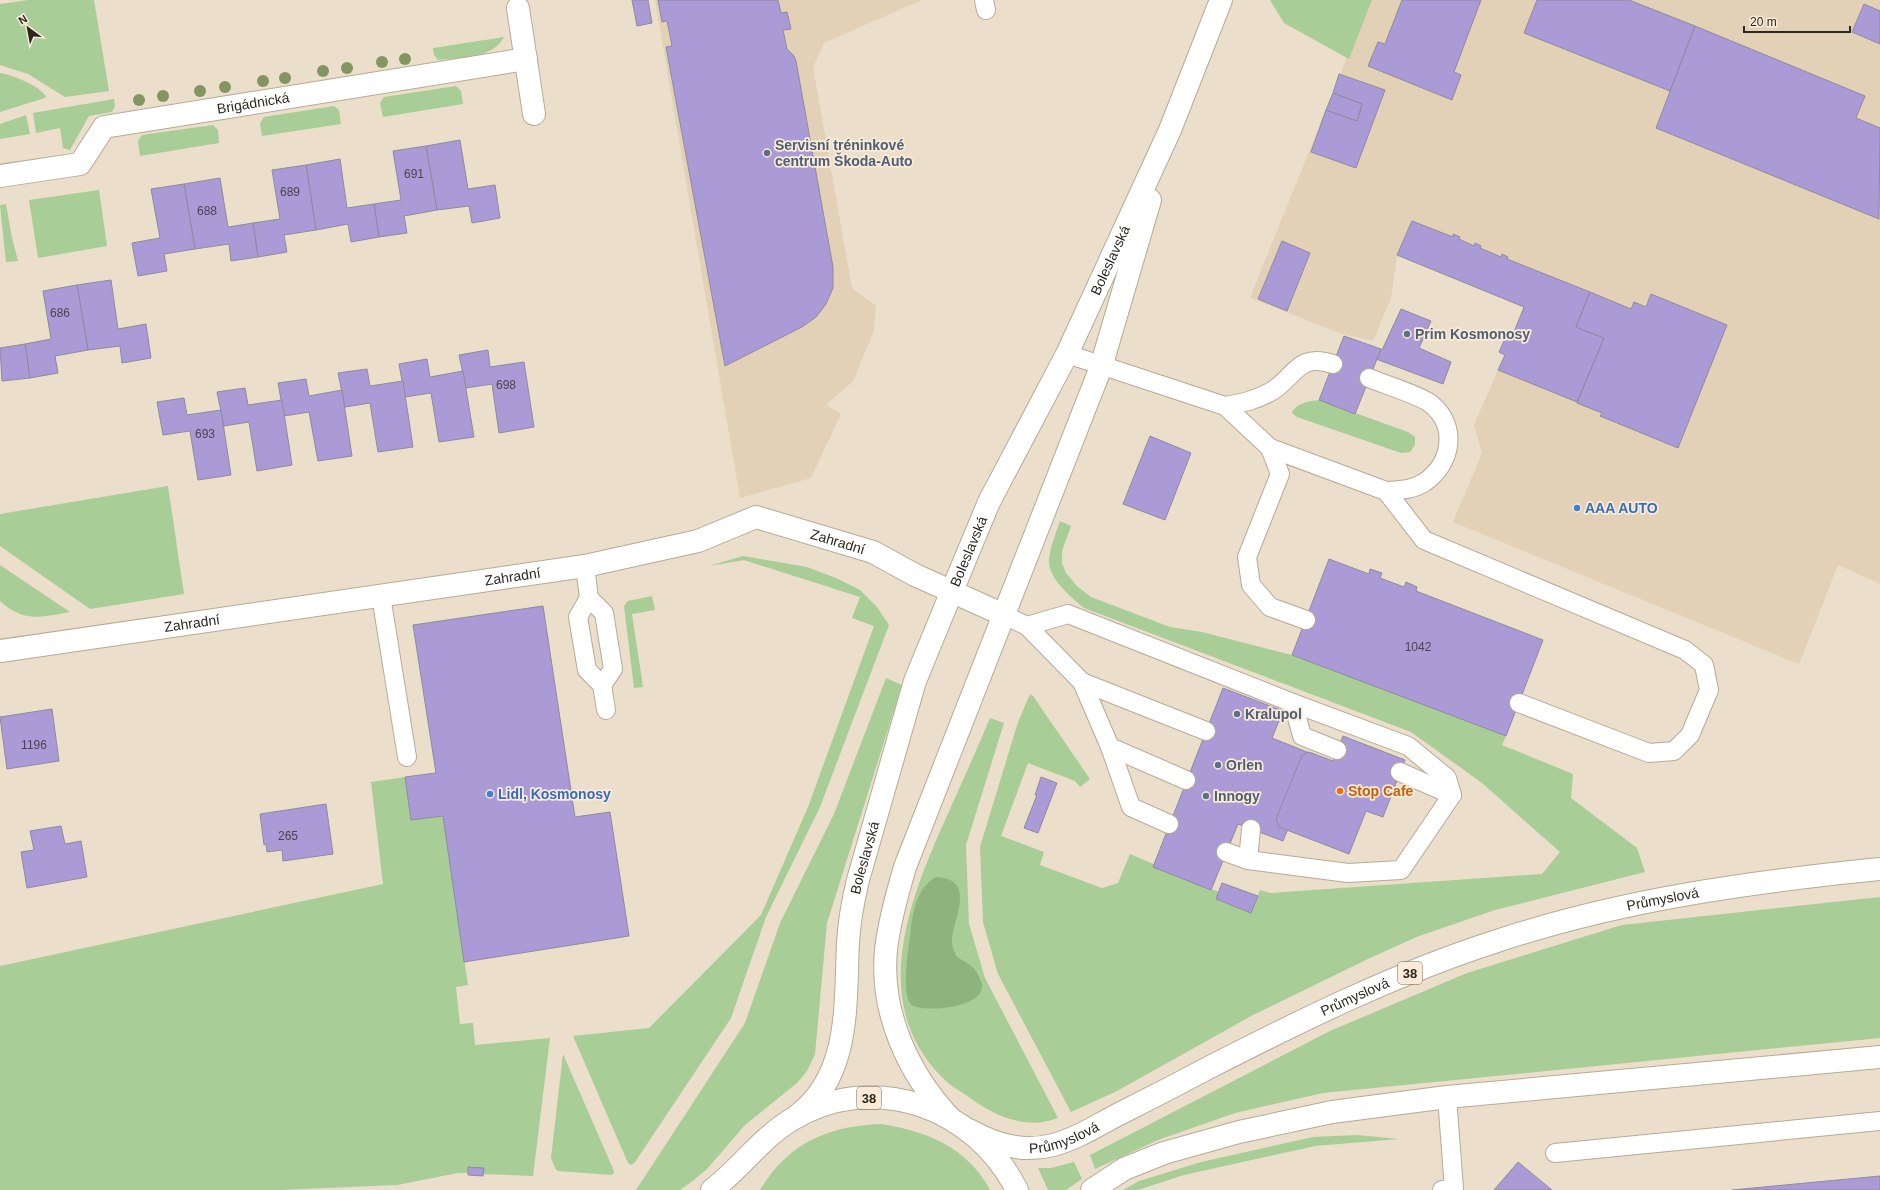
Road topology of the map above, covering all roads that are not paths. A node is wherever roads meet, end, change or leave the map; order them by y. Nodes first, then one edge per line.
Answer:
1 (1222, 0) edge
2 (518, 8) dead end
3 (526, 59) junction
4 (534, 114) dead end
5 (1170, 130) junction
6 (0, 176) edge
7 (1067, 354) junction
8 (1333, 364) dead end
9 (1102, 367) junction
10 (1369, 378) dead end
11 (1224, 406) junction
12 (1270, 448) junction
13 (1386, 491) junction
14 (585, 566) junction
15 (952, 591) junction
16 (381, 596) junction
17 (589, 598) junction
18 (1004, 615) junction
19 (1306, 620) dead end
20 (1027, 626) junction
21 (0, 651) edge
22 (1082, 682) junction
23 (602, 685) junction
24 (1293, 703) junction
25 (1519, 703) dead end
26 (606, 710) dead end
27 (1206, 730) dead end
28 (1110, 747) junction
29 (1337, 750) dead end
30 (407, 757) dead end
31 (1400, 772) dead end
32 (1186, 780) dead end
33 (1452, 796) junction
34 (1169, 824) dead end
35 (1251, 829) dead end
36 (1226, 852) dead end
37 (1248, 860) junction
38 (1880, 869) edge
39 (1880, 1057) edge
40 (1447, 1097) junction
41 (949, 1117) junction
42 (790, 1121) junction
43 (1880, 1121) edge
44 (969, 1130) junction
45 (1555, 1153) dead end
46 (750, 1155) junction
47 (712, 1190) edge
48 (728, 1190) edge
49 (1017, 1190) edge
50 (1092, 1190) edge
51 (1442, 1190) edge

1 - 5 street, Boleslavská
2 - 3 street
3 - 4 street
3 - 6 street, Brigádnická
5 - 7 street, Boleslavská
5 - 9 street
7 - 9 lane
7 - 15 street, Boleslavská
8 - 11 lane
9 - 11 lane
9 - 18 street
10 - 13 lane
11 - 12 lane
12 - 13 lane
12 - 19 lane
13 - 25 lane
14 - 15 street, Zahradní
14 - 16 street, Zahradní
14 - 17 lane
15 - 18 street, Zahradní
15 - 42 street, Boleslavská
16 - 21 street, Zahradní
16 - 30 lane
17 - 23 lane
17 - 23 lane
18 - 20 lane
18 - 41 street
20 - 22 lane
20 - 24 lane
22 - 27 lane
22 - 28 lane
23 - 26 lane
24 - 29 lane
24 - 33 lane
28 - 32 lane
28 - 34 lane
31 - 33 lane
33 - 37 lane
35 - 37 lane
36 - 37 lane
38 - 44 street, Průmyslová / 38
39 - 40 street
40 - 50 street
40 - 51 lane
41 - 42 street, 38
41 - 44 street, 38
42 - 46 street, 38
43 - 45 lane
44 - 49 street, 38
46 - 47 street
46 - 48 street, 38

